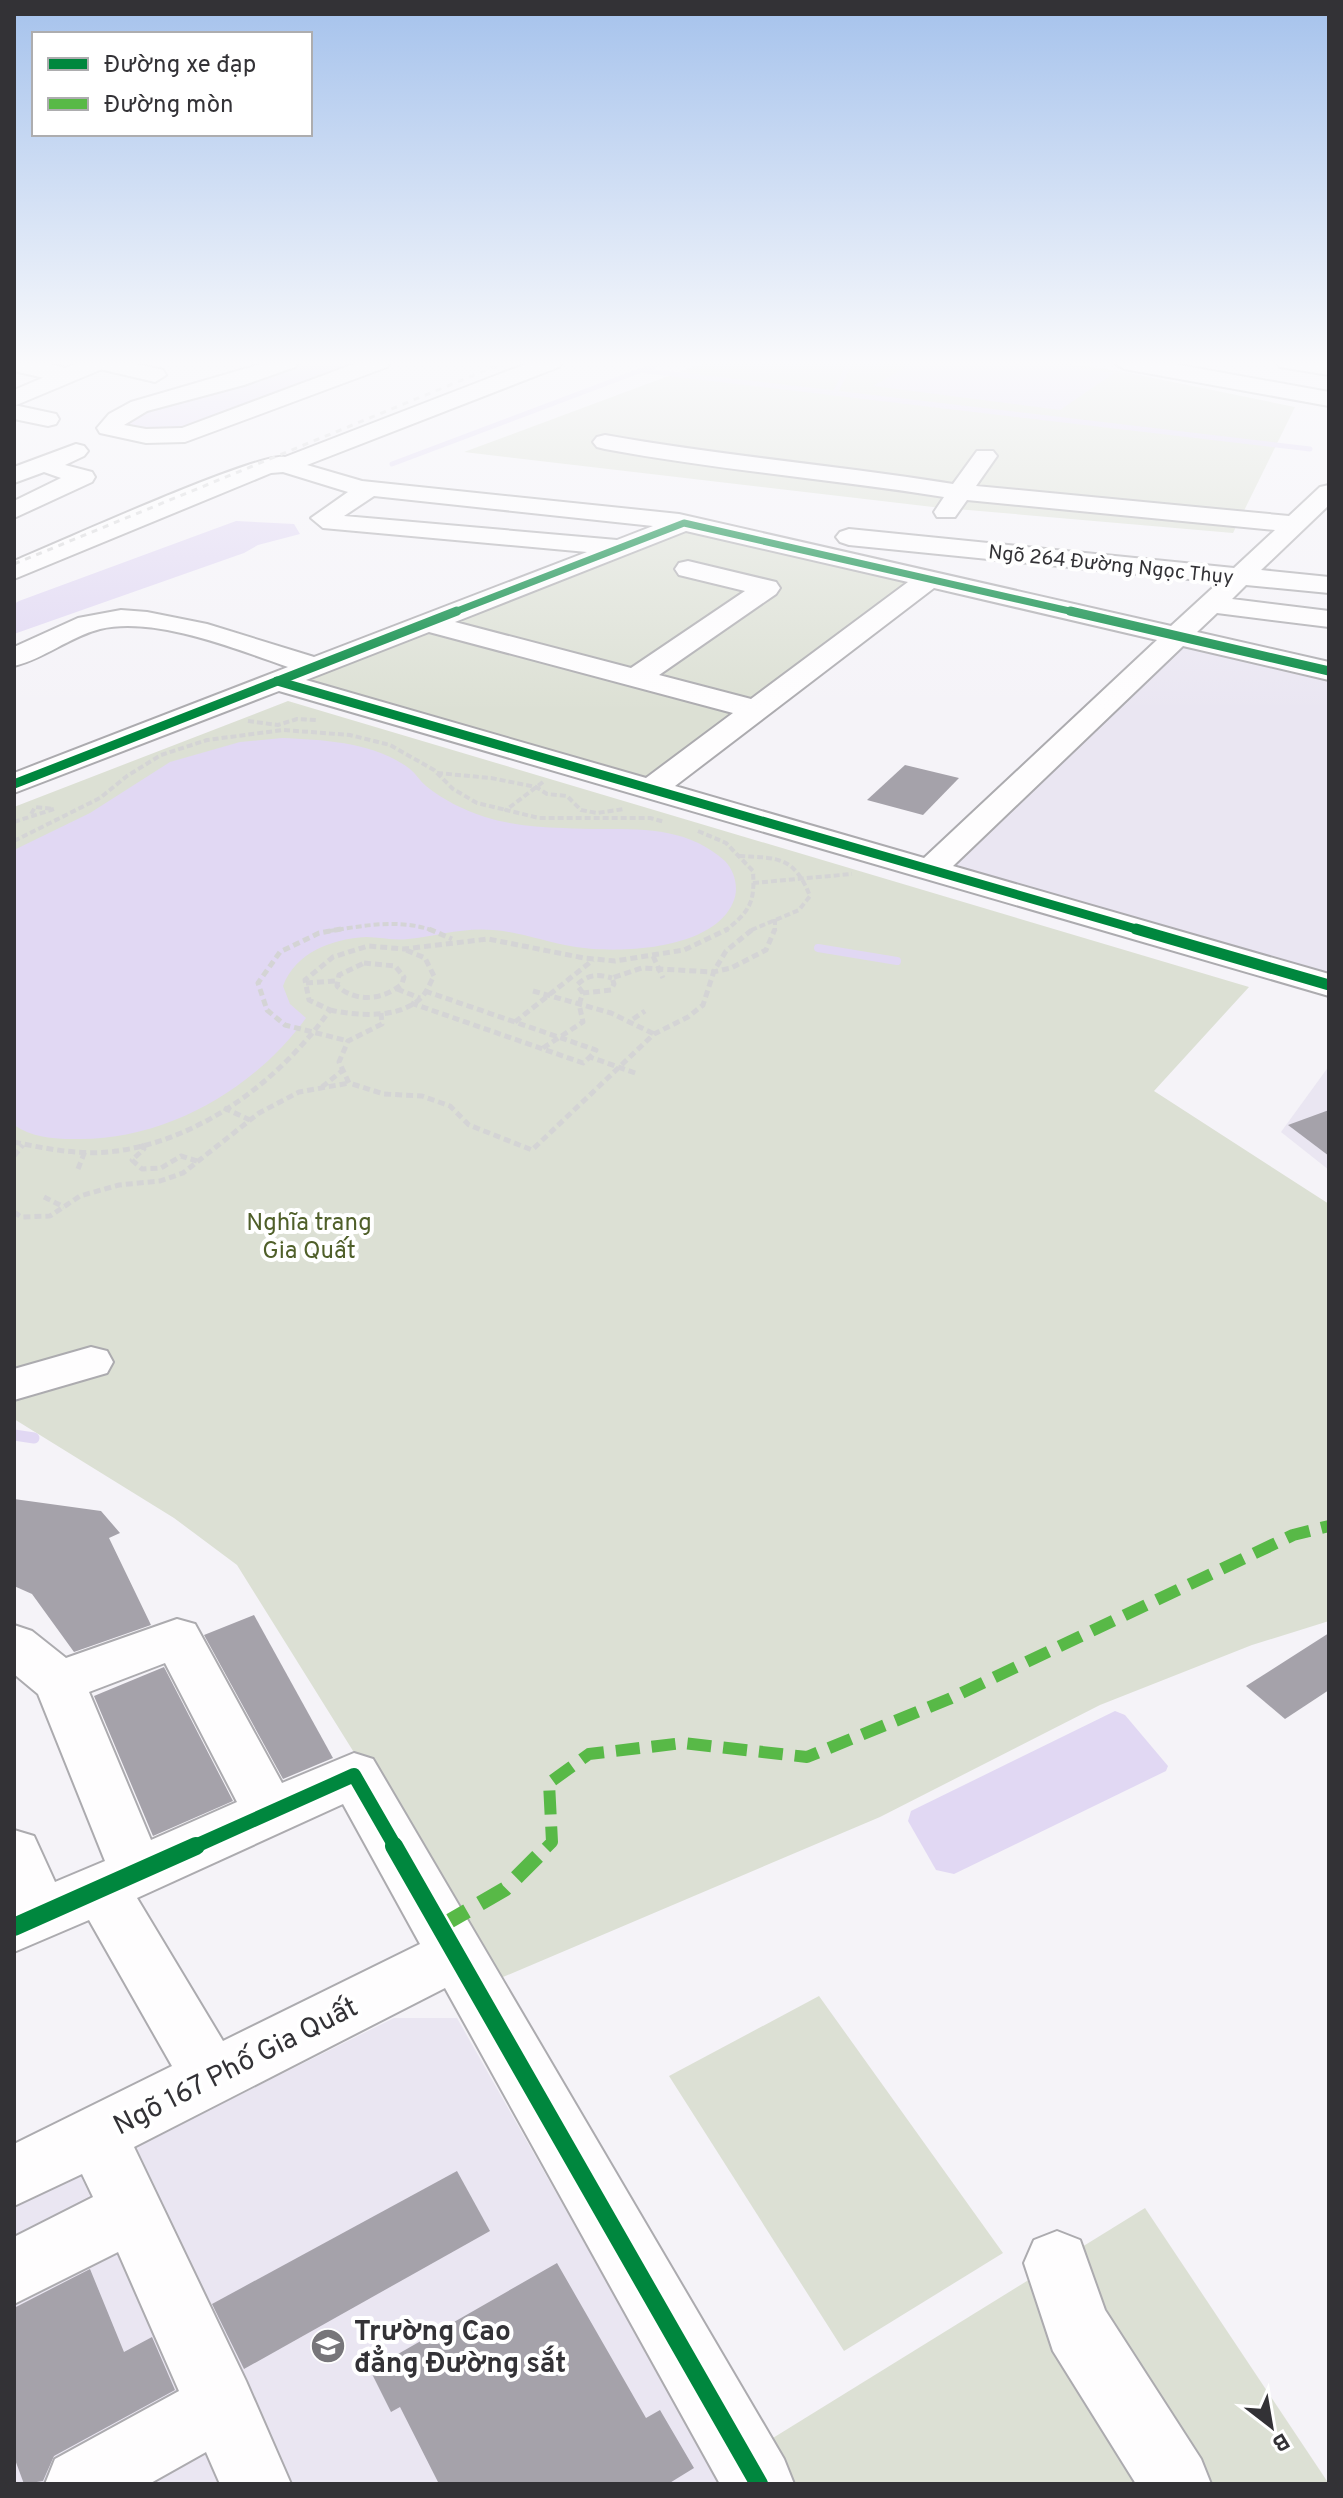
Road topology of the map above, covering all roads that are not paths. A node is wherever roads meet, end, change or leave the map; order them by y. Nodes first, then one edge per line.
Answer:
1 (80, 479) edge
2 (234, 479) edge
3 (326, 479) edge
4 (969, 479) edge
5 (1008, 479) edge
6 (1064, 479) edge
7 (1071, 479) dead end
8 (369, 489) junction
9 (1328, 494) edge
10 (14, 511) edge
11 (684, 523) junction
12 (1295, 524) junction
13 (922, 545) junction
14 (622, 547) junction
15 (688, 569) dead end
16 (14, 571) edge
17 (1240, 577) junction
18 (929, 579) junction
19 (1329, 585) edge
20 (1210, 604) junction
21 (1329, 619) edge
22 (427, 623) junction
23 (1176, 636) junction
24 (14, 658) edge
25 (315, 667) junction
26 (1329, 671) edge
27 (636, 678) junction
28 (277, 681) junction
29 (757, 710) junction
30 (14, 784) edge
31 (642, 807) junction
32 (930, 870) junction
33 (1329, 985) edge
34 (91, 1362) dead end
35 (14, 1385) edge
36 (14, 1645) edge
37 (59, 1682) junction
38 (259, 1791) dead end
39 (14, 1853) edge
40 (114, 1869) junction
41 (28, 1921) edge
42 (456, 1954) junction
43 (211, 2077) junction
44 (96, 2135) junction
45 (14, 2176) edge
46 (132, 2210) junction
47 (1057, 2263) dead end
48 (14, 2272) edge
49 (222, 2405) junction
50 (80, 2484) edge
51 (256, 2484) edge
52 (759, 2484) edge
53 (1176, 2484) edge

1 - 10 street
2 - 16 street
3 - 8 street, Ngõ 264 Đường Ngọc Thụy
4 - 13 street
5 - 12 street
6 - 7 street
8 - 11 street, Ngõ 264 Đường Ngọc Thụy
8 - 14 street
9 - 12 street
11 - 13 street, Ngõ 264 Đường Ngọc Thụy
11 - 14 street
11 - 18 street
12 - 17 street
13 - 17 street, Ngõ 264 Đường Ngọc Thụy
14 - 22 street
15 - 27 street
17 - 19 street, Ngõ 264 Đường Ngọc Thụy
17 - 20 street
18 - 23 street
18 - 29 street
20 - 21 street
20 - 23 street
22 - 25 street
22 - 27 street
23 - 26 street
23 - 32 street
24 - 25 street
25 - 28 street
27 - 29 street
28 - 30 street
28 - 31 street
29 - 31 street
31 - 32 street
32 - 33 street
34 - 35 street
36 - 37 street
37 - 38 street
37 - 40 street
39 - 41 street
40 - 41 street
40 - 42 street
40 - 43 street
42 - 43 street, Ngõ 167 Phố Gia Quất
42 - 52 street
43 - 44 street, Ngõ 167 Phố Gia Quất
44 - 45 street, Ngõ 167 Phố Gia Quất
44 - 46 street
46 - 48 street
46 - 49 street
47 - 53 street
49 - 50 street
49 - 51 street

